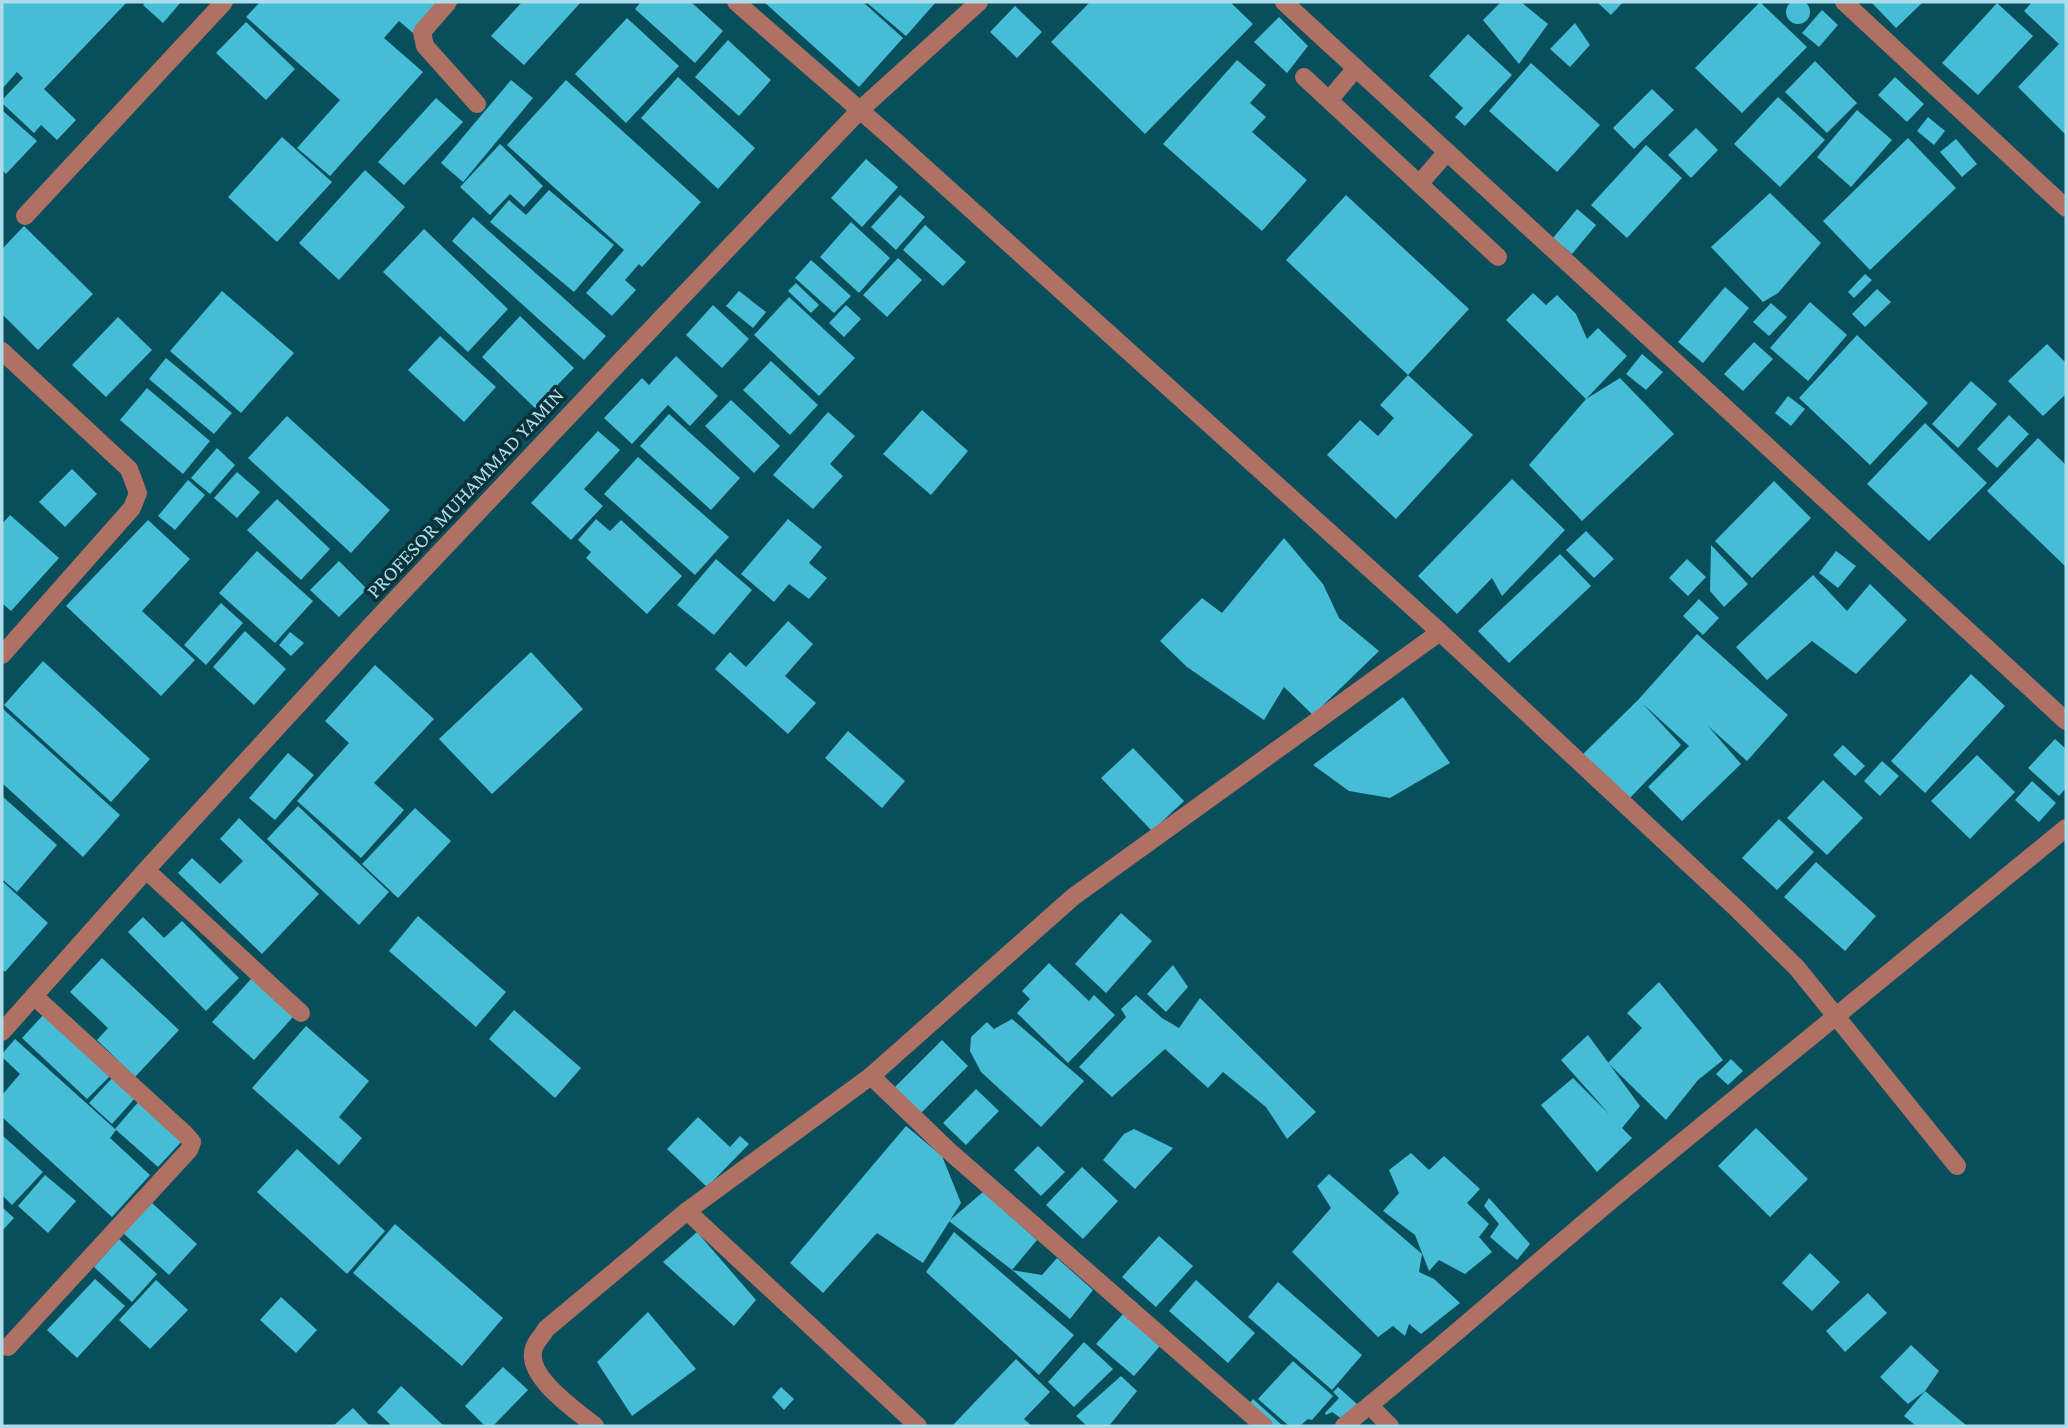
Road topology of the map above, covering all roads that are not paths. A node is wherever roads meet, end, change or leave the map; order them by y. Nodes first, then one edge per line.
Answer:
1 (224, 2) edge
2 (448, 2) edge
3 (736, 2) edge
4 (979, 2) edge
5 (1283, 2) edge
6 (1844, 2) edge
7 (1356, 68) junction
8 (1304, 77) dead end
9 (1330, 99) junction
10 (477, 104) dead end
11 (860, 110) junction
12 (1447, 152) junction
13 (1420, 183) junction
14 (2066, 208) edge
15 (25, 216) dead end
16 (1498, 257) dead end
17 (2, 351) edge
18 (1440, 632) junction
19 (3, 652) edge
20 (2066, 721) edge
21 (2066, 828) edge
22 (146, 870) junction
23 (34, 996) junction
24 (301, 1013) dead end
25 (1838, 1017) junction
26 (2, 1032) edge
27 (871, 1076) junction
28 (1957, 1166) dead end
29 (687, 1211) junction
30 (8, 1347) dead end
31 (1370, 1406) junction
32 (595, 1426) edge
33 (918, 1426) edge
34 (1264, 1426) edge
35 (1344, 1426) edge
36 (1390, 1426) edge

1 - 15 street
2 - 10 street
3 - 11 street
4 - 11 street, PROFESOR MUHAMMAD YAMIN
5 - 7 street
6 - 14 street
7 - 9 street
7 - 12 street
8 - 9 street
9 - 13 street
11 - 18 street
11 - 22 street, PROFESOR MUHAMMAD YAMIN
12 - 13 street
12 - 20 street
13 - 16 street
17 - 19 street
18 - 25 street
18 - 27 street
21 - 25 street
22 - 23 street, PROFESOR MUHAMMAD YAMIN
22 - 24 street
23 - 26 street, PROFESOR MUHAMMAD YAMIN
23 - 30 street
25 - 28 street
25 - 31 street
27 - 29 street
27 - 34 street
29 - 32 street
29 - 33 street
31 - 35 street
31 - 36 street

